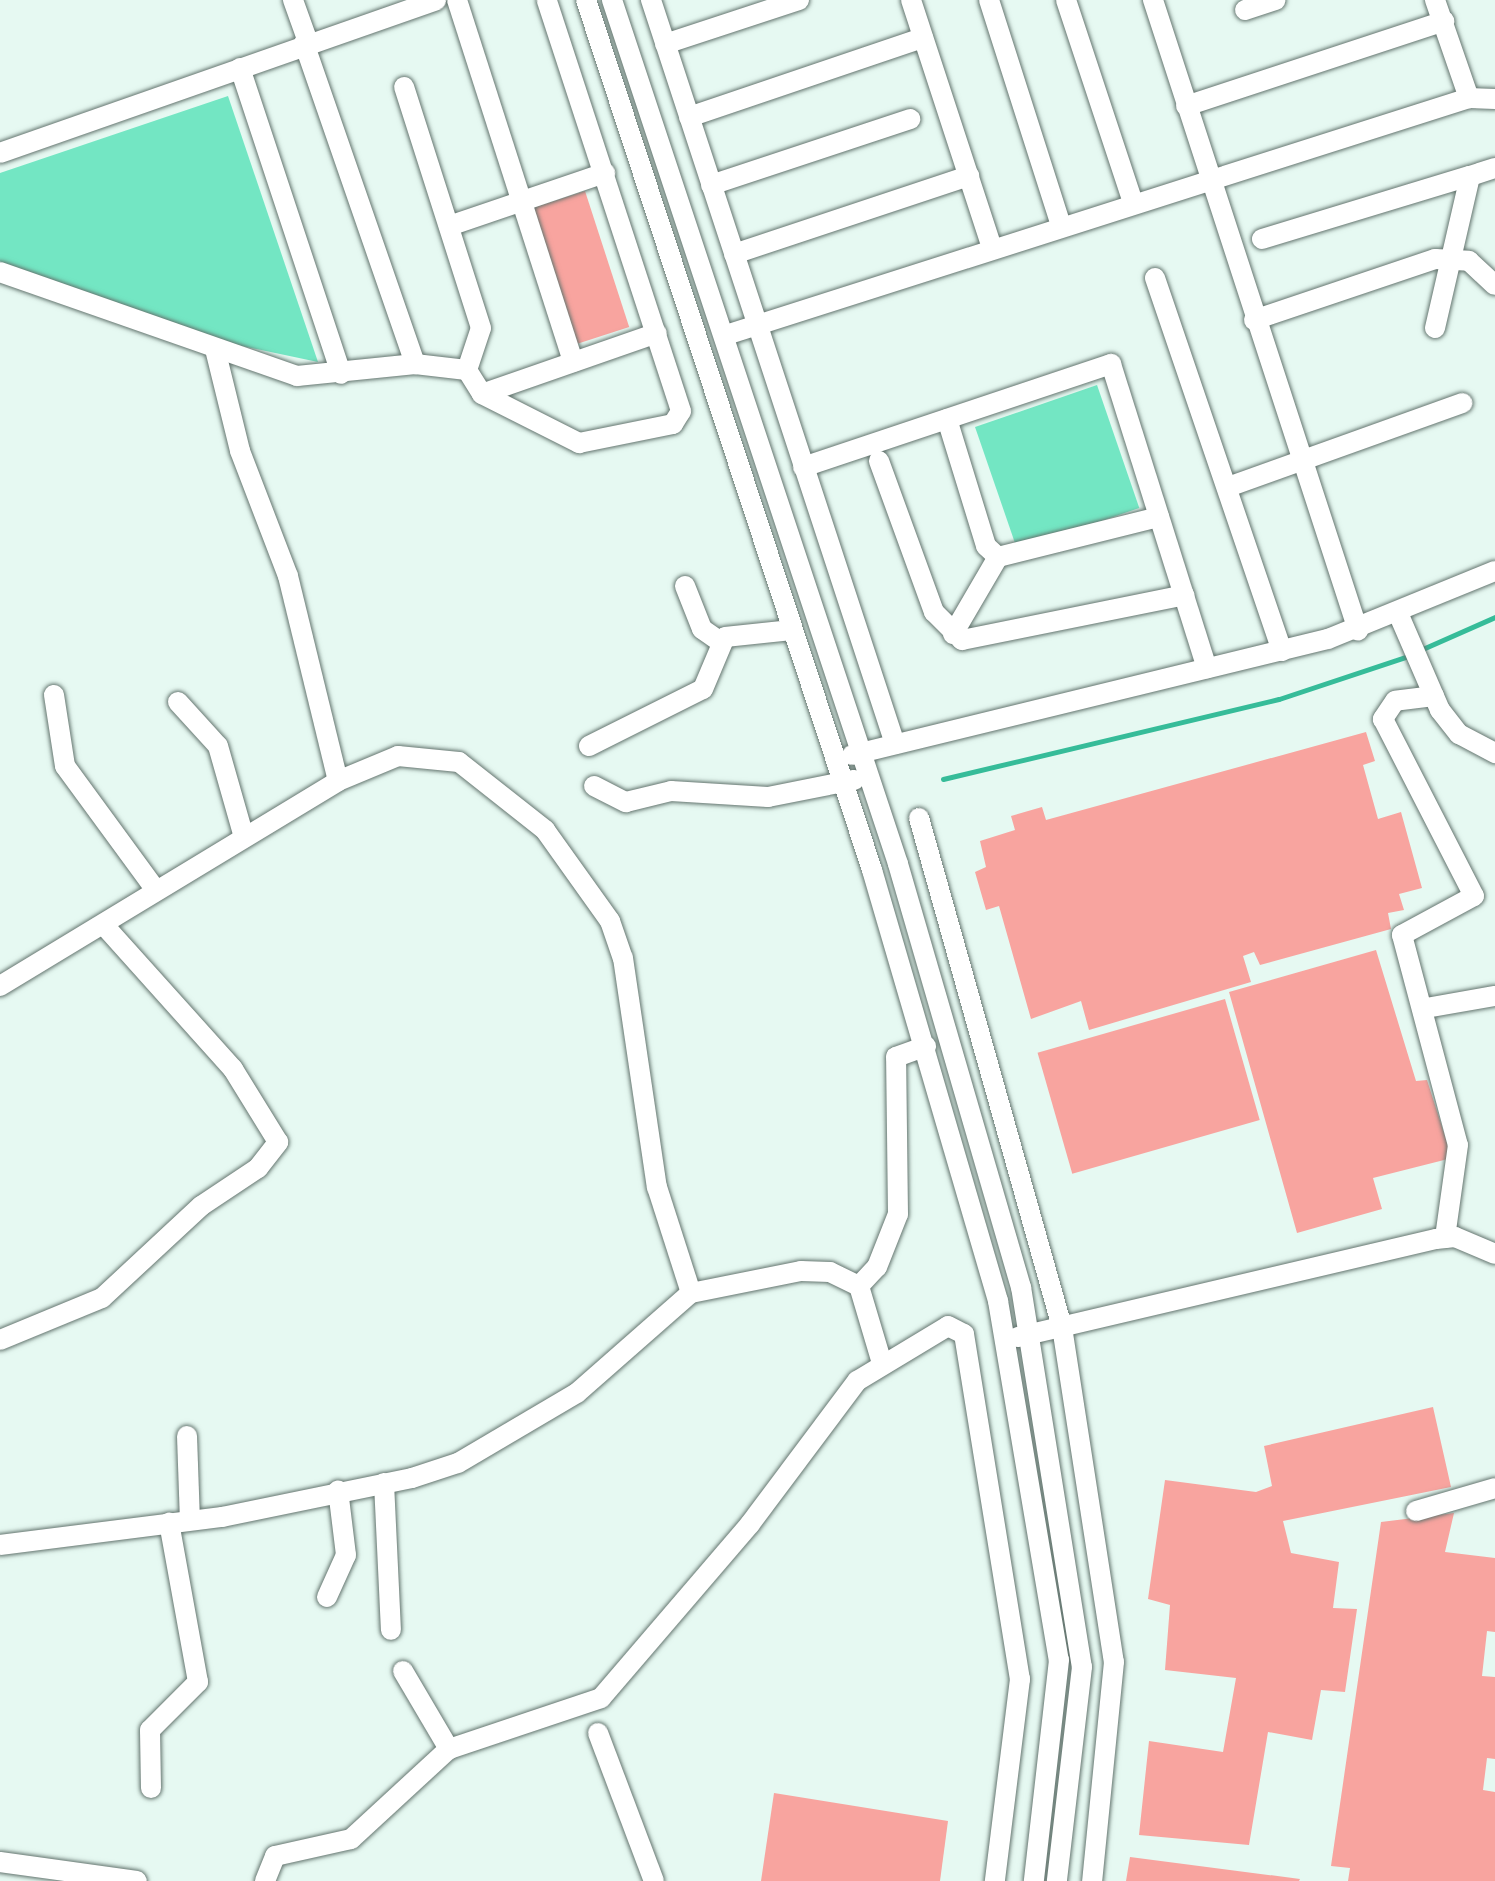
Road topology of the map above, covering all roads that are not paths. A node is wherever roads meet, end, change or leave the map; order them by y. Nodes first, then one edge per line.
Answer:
1 (293, 0) edge
2 (436, 0) edge
3 (457, 0) edge
4 (546, 0) edge
5 (586, 0) edge
6 (612, 0) edge
7 (651, 0) edge
8 (798, 0) edge
9 (911, 0) edge
10 (989, 0) edge
11 (1066, 0) edge
12 (1153, 0) edge
13 (1274, 0) edge
14 (1434, 0) edge
15 (1245, 10) dead end
16 (1444, 21) junction
17 (923, 38) junction
18 (306, 42) junction
19 (665, 44) junction
20 (240, 68) junction
21 (404, 88) dead end
22 (1469, 98) junction
23 (1495, 99) edge
24 (1186, 106) junction
25 (689, 116) junction
26 (910, 119) dead end
27 (0, 153) edge
28 (1495, 168) edge
29 (605, 173) junction
30 (969, 176) junction
31 (1470, 176) junction
32 (1209, 180) junction
33 (711, 185) junction
34 (522, 202) junction
35 (1133, 203) junction
36 (1061, 225) junction
37 (450, 226) junction
38 (1262, 239) dead end
39 (992, 248) junction
40 (734, 254) junction
41 (1452, 258) junction
42 (0, 272) edge
43 (1155, 278) dead end
44 (1495, 285) edge
45 (1254, 320) junction
46 (758, 326) junction
47 (1435, 328) dead end
48 (657, 333) junction
49 (726, 335) junction
50 (215, 349) junction
51 (573, 362) junction
52 (415, 364) junction
53 (467, 370) junction
54 (341, 374) junction
55 (482, 394) junction
56 (1462, 403) dead end
57 (947, 419) junction
58 (1300, 458) junction
59 (879, 461) dead end
60 (803, 466) junction
61 (1228, 487) junction
62 (1160, 517) junction
63 (998, 556) junction
64 (1495, 571) edge
65 (684, 586) dead end
66 (1185, 595) junction
67 (1401, 620) junction
68 (792, 630) junction
69 (1358, 630) junction
70 (953, 634) junction
71 (719, 641) junction
72 (1282, 651) junction
73 (1208, 668) junction
74 (1431, 690) junction
75 (54, 695) dead end
76 (178, 702) dead end
77 (895, 744) junction
78 (589, 746) dead end
79 (861, 752) junction
80 (1495, 753) edge
81 (835, 759) junction
82 (869, 776) junction
83 (338, 781) junction
84 (843, 783) junction
85 (594, 786) dead end
86 (919, 818) dead end
87 (242, 834) junction
88 (155, 889) junction
89 (104, 925) junction
90 (0, 986) edge
91 (1495, 996) edge
92 (1426, 1008) junction
93 (926, 1046) junction
94 (1445, 1238) junction
95 (1495, 1254) edge
96 (859, 1286) junction
97 (691, 1294) junction
98 (1062, 1327) junction
99 (1029, 1335) junction
100 (1004, 1339) junction
101 (0, 1340) edge
102 (880, 1360) junction
103 (187, 1436) dead end
104 (384, 1482) junction
105 (1495, 1488) edge
106 (338, 1490) junction
107 (1416, 1511) dead end
108 (190, 1520) junction
109 (168, 1523) junction
110 (0, 1545) edge
111 (327, 1598) dead end
112 (391, 1630) dead end
113 (403, 1670) dead end
114 (598, 1734) dead end
115 (450, 1750) junction
116 (151, 1788) dead end
117 (0, 1862) edge
118 (137, 1881) edge
119 (265, 1881) edge
120 (654, 1881) edge
121 (995, 1881) edge
122 (1034, 1881) edge
123 (1057, 1881) edge
124 (1092, 1881) edge

1 - 18 street
2 - 18 street
3 - 34 street
4 - 29 street
5 - 68 street
6 - 49 street
7 - 19 street
8 - 19 street
9 - 17 street
10 - 36 street
11 - 35 street
12 - 24 street
13 - 15 street
14 - 16 street
16 - 22 street
16 - 24 street
17 - 25 street
17 - 30 street
18 - 20 street
18 - 52 street
19 - 25 street
20 - 27 street
20 - 54 street
21 - 37 street
22 - 23 street
22 - 32 street
24 - 32 street
25 - 33 street
26 - 33 street
28 - 31 street
29 - 34 street
29 - 48 street
30 - 39 street
30 - 40 street
31 - 38 street
31 - 41 street
32 - 35 street
32 - 45 street
33 - 40 street
34 - 37 street
34 - 51 street
35 - 36 street
36 - 39 street
37 - 53 street
39 - 46 street
40 - 46 street
41 - 44 street
41 - 45 street
41 - 47 street
42 - 50 street
43 - 61 street
45 - 58 street
46 - 49 street
46 - 60 street
48 - 51 street
48 - 55 street
49 - 79 street
50 - 54 street
50 - 83 street
51 - 55 street
52 - 53 street
52 - 54 street
53 - 55 street
56 - 58 street
57 - 60 street
57 - 62 street
57 - 63 street
58 - 61 street
58 - 69 street
59 - 70 street
60 - 77 street
61 - 72 street
62 - 63 street
62 - 66 street
63 - 70 street
64 - 67 street
65 - 71 street
66 - 70 street
66 - 73 street
67 - 69 street
67 - 74 street
68 - 71 street
68 - 81 street
69 - 72 street
71 - 78 street
72 - 73 street
73 - 77 street
74 - 80 street
74 - 92 street
75 - 88 street
76 - 87 street
77 - 79 street
79 - 81 street
79 - 82 street
81 - 84 street
82 - 84 street
82 - 99 street
83 - 87 street
83 - 97 street
84 - 85 street
84 - 93 street
86 - 98 street
87 - 88 street
88 - 89 street
89 - 90 street
89 - 101 street
91 - 92 street
92 - 94 street
93 - 96 street
93 - 100 street
94 - 95 street
94 - 98 street
96 - 97 street
96 - 102 street
97 - 104 street
98 - 99 street
98 - 124 street
99 - 100 street
99 - 123 street
100 - 122 street
102 - 115 street
102 - 121 street
103 - 108 street
104 - 106 street
104 - 112 street
105 - 107 street
106 - 108 street
106 - 111 street
108 - 109 street
109 - 110 street
109 - 116 street
113 - 115 street
114 - 120 street
115 - 119 street
117 - 118 street

